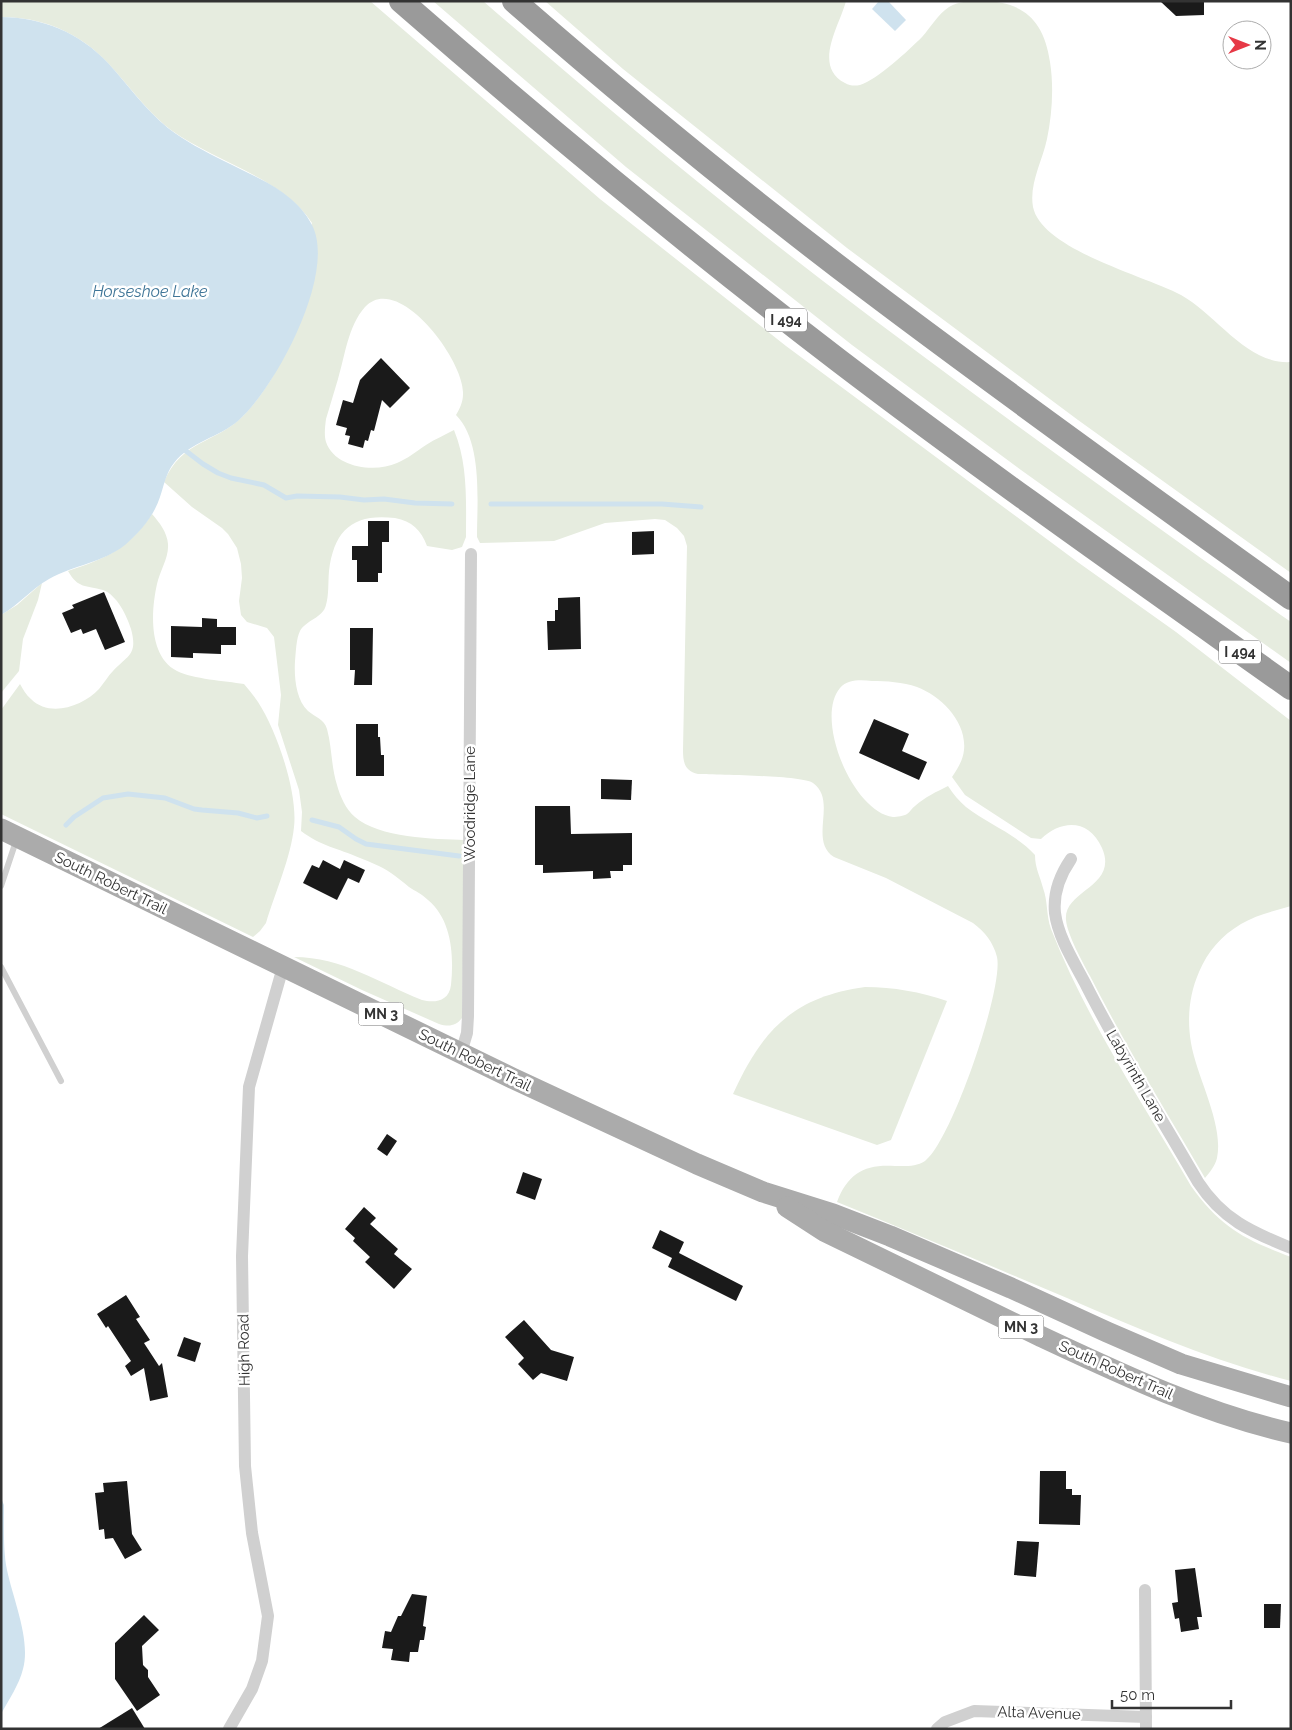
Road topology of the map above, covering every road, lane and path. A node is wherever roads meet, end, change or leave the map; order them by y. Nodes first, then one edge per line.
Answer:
1 (401, 1) edge
2 (514, 1) edge
3 (471, 554) dead end
4 (1291, 598) edge
5 (1188, 615) junction
6 (1291, 688) edge
7 (1291, 704) edge
8 (9, 833) edge
9 (1071, 859) dead end
10 (1, 886) edge
11 (1, 967) edge
12 (283, 967) junction
13 (461, 1053) junction
14 (61, 1081) dead end
15 (763, 1192) junction
16 (1291, 1248) edge
17 (1291, 1397) edge
18 (1291, 1433) edge
19 (1145, 1590) dead end
20 (1146, 1723) edge
21 (229, 1729) edge
22 (937, 1729) edge

1 - 5 highway, I 494
2 - 4 highway
3 - 13 street, Woodridge Lane
5 - 6 highway, I 494
5 - 7 highway
8 - 10 lane
8 - 12 main road, South Robert Trail / MN 3
9 - 16 street, Labyrinth Lane
11 - 14 lane
12 - 13 main road, South Robert Trail / MN 3
12 - 21 street, High Road
13 - 15 main road, South Robert Trail / MN 3
15 - 17 main road, South Robert Trail / MN 3
15 - 18 main road, South Robert Trail / MN 3
19 - 20 street
20 - 22 street, Alta Avenue

